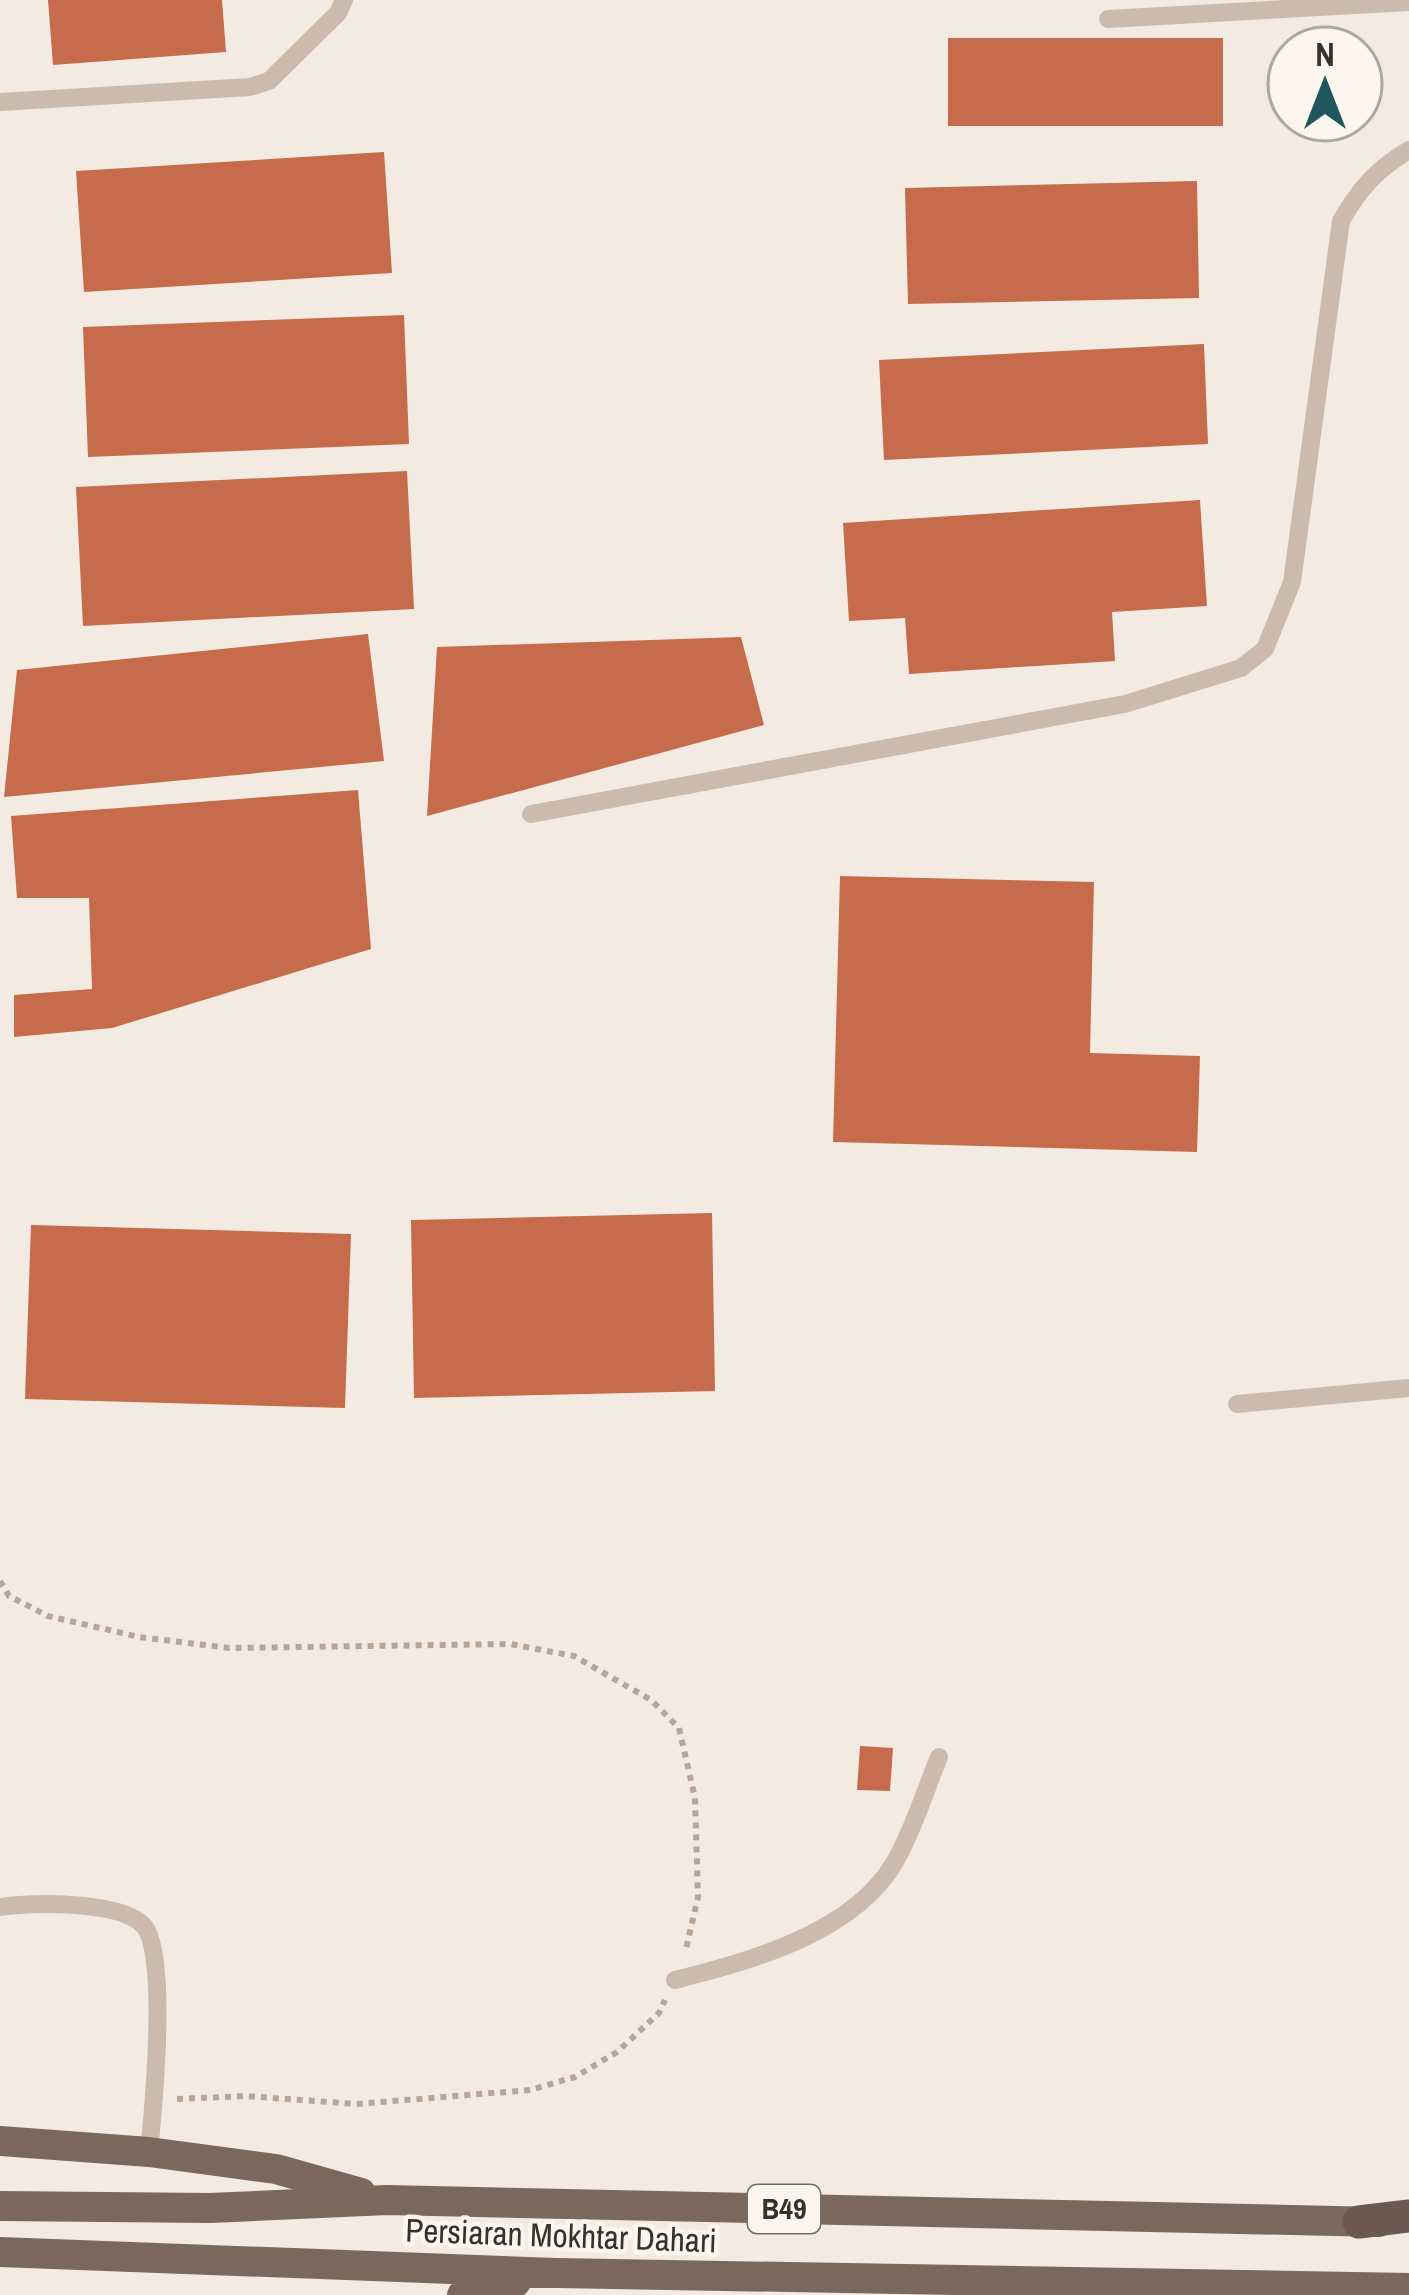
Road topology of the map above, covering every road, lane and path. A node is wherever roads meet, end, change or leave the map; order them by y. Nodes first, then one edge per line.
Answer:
1 (344, 0) edge
2 (1409, 2) edge
3 (1108, 19) dead end
4 (0, 102) edge
5 (1409, 150) edge
6 (531, 814) dead end
7 (1409, 1388) edge
8 (1237, 1404) dead end
9 (0, 1581) edge
10 (939, 1757) dead end
11 (0, 1907) edge
12 (675, 1981) junction
13 (154, 2100) junction
14 (0, 2141) edge
15 (149, 2152) junction
16 (387, 2200) junction
17 (0, 2206) edge
18 (1409, 2219) edge
19 (1359, 2222) joint
20 (0, 2252) edge
21 (557, 2273) junction
22 (1409, 2288) edge
23 (463, 2295) edge

1 - 4 lane
2 - 3 lane
5 - 6 lane
7 - 8 lane
9 - 12 path
10 - 12 lane
11 - 13 lane
12 - 13 path
13 - 15 lane
14 - 15 main road
15 - 16 main road
16 - 17 main road, Persiaran Mokhtar Dahari / B49
16 - 19 main road, Persiaran Mokhtar Dahari / B49
18 - 19 highway, B49
20 - 21 main road, Persiaran Mokhtar Dahari / B49
21 - 22 main road, Persiaran Mokhtar Dahari / B49
21 - 23 main road

